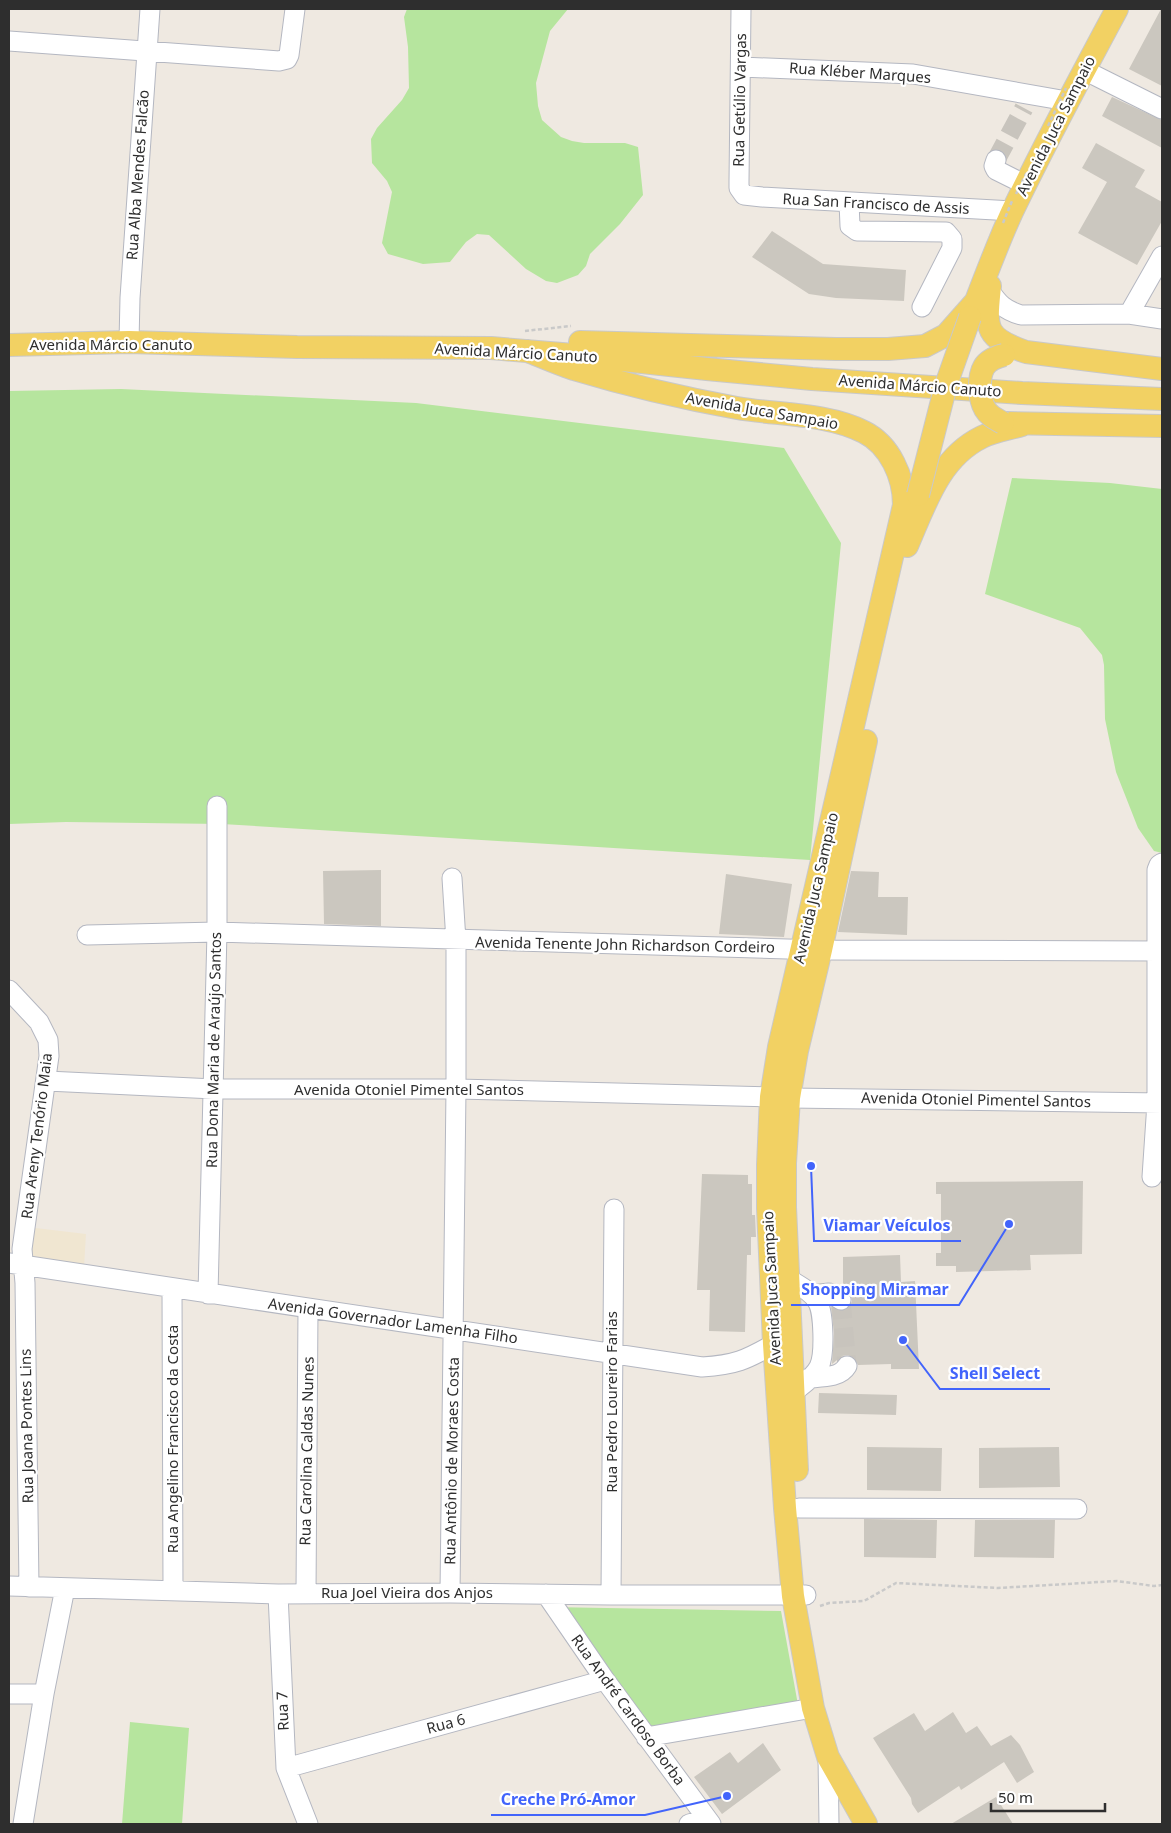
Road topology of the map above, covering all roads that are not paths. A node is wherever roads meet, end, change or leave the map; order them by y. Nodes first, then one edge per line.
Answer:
1 (150, 9) edge
2 (295, 9) edge
3 (741, 9) edge
4 (1117, 9) edge
5 (9, 41) edge
6 (146, 52) junction
7 (741, 67) junction
8 (1084, 70) junction
9 (1060, 108) junction
10 (1162, 108) edge
11 (996, 160) dead end
12 (740, 192) joint
13 (1016, 198) junction
14 (849, 202) junction
15 (1162, 256) edge
16 (979, 302) junction
17 (922, 307) dead end
18 (1129, 314) junction
19 (1162, 319) edge
20 (129, 342) junction
21 (522, 342) junction
22 (9, 345) edge
23 (491, 348) junction
24 (1026, 352) junction
25 (1162, 368) edge
26 (1162, 399) edge
27 (1013, 424) junction
28 (1162, 426) edge
29 (907, 546) junction
30 (217, 806) dead end
31 (1162, 863) edge
32 (452, 878) dead end
33 (217, 932) junction
34 (87, 935) dead end
35 (456, 941) junction
36 (812, 950) junction
37 (1160, 951) edge
38 (9, 990) edge
39 (46, 1081) junction
40 (214, 1089) junction
41 (456, 1089) junction
42 (780, 1098) junction
43 (1159, 1102) edge
44 (1152, 1177) dead end
45 (614, 1208) dead end
46 (16, 1264) edge
47 (789, 1279) junction
48 (172, 1288) junction
49 (208, 1294) junction
50 (812, 1295) junction
51 (841, 1300) dead end
52 (308, 1309) junction
53 (454, 1329) junction
54 (774, 1344) junction
55 (613, 1354) junction
56 (847, 1366) dead end
57 (802, 1385) junction
58 (799, 1508) junction
59 (1077, 1509) dead end
60 (9, 1586) edge
61 (29, 1587) junction
62 (65, 1588) junction
63 (173, 1590) junction
64 (450, 1593) junction
65 (278, 1594) junction
66 (306, 1594) junction
67 (546, 1594) junction
68 (611, 1595) junction
69 (803, 1600) junction
70 (605, 1680) junction
71 (9, 1694) edge
72 (44, 1694) junction
73 (813, 1708) junction
74 (646, 1737) junction
75 (828, 1757) junction
76 (286, 1768) junction
77 (702, 1823) edge
78 (23, 1824) edge
79 (308, 1824) edge
80 (829, 1824) edge
81 (866, 1824) edge
82 (882, 1824) edge

1 - 6 street, Rua Alba Mendes Falcão
2 - 6 street
3 - 7 street, Rua Getúlio Vargas
4 - 8 main road, Avenida Juca Sampaio
5 - 6 street
6 - 20 street, Rua Alba Mendes Falcão
7 - 9 street, Rua Kléber Marques
7 - 12 street, Rua Getúlio Vargas
8 - 9 main road, Avenida Juca Sampaio
8 - 10 street
9 - 13 main road, Avenida Juca Sampaio
11 - 13 street
12 - 14 street, Rua San Francisco de Assis
13 - 14 street, Rua San Francisco de Assis
13 - 16 main road, Avenida Juca Sampaio
14 - 17 street
15 - 18 street
16 - 18 street
16 - 23 main road
16 - 24 main road
16 - 29 main road, Avenida Juca Sampaio, bridge
18 - 19 street
20 - 22 main road, Avenida Márcio Canuto
20 - 23 main road, Avenida Márcio Canuto
21 - 23 main road, Avenida Márcio Canuto
21 - 26 main road, Avenida Márcio Canuto
21 - 36 main road, Avenida Juca Sampaio
24 - 25 main road
24 - 27 main road, bridge
27 - 28 main road
27 - 29 main road
29 - 36 main road, Avenida Juca Sampaio
30 - 33 street, Rua Dona Maria de Araújo Santos
31 - 37 street
32 - 35 street, Rua Antônio de Moraes Costa
33 - 34 street, Avenida Tenente John Richardson Cordeiro
33 - 35 street, Avenida Tenente John Richardson Cordeiro
33 - 40 street, Rua Dona Maria de Araújo Santos
35 - 36 street, Avenida Tenente John Richardson Cordeiro
35 - 41 street, Rua Antônio de Moraes Costa
36 - 37 street, Avenida Tenente John Richardson Cordeiro
36 - 42 main road, Avenida Juca Sampaio
37 - 43 street
38 - 39 street, Rua Areny Tenório Maia
39 - 40 street, Avenida Otoniel Pimentel Santos
39 - 46 street, Rua Areny Tenório Maia
40 - 41 street, Avenida Otoniel Pimentel Santos
40 - 49 street, Rua Dona Maria de Araújo Santos
41 - 42 street, Avenida Otoniel Pimentel Santos
41 - 53 street, Rua Antônio de Moraes Costa
42 - 43 street, Avenida Otoniel Pimentel Santos
42 - 47 main road, Avenida Juca Sampaio
42 - 54 main road, Avenida Juca Sampaio
43 - 44 street
45 - 55 street, Rua Pedro Loureiro Farias
46 - 48 street, Avenida Governador Lamenha Filho
46 - 61 street, Rua Joana Pontes Lins
47 - 50 street
47 - 57 main road, Avenida Juca Sampaio
48 - 49 street, Avenida Governador Lamenha Filho
48 - 63 street, Rua Angelino Francisco da Costa
49 - 52 street, Avenida Governador Lamenha Filho
50 - 51 street
50 - 57 street
52 - 53 street, Avenida Governador Lamenha Filho
52 - 66 street, Rua Carolina Caldas Nunes
53 - 55 street, Avenida Governador Lamenha Filho
53 - 64 street, Rua Antônio de Moraes Costa
54 - 55 street, Avenida Governador Lamenha Filho
54 - 69 main road, Avenida Juca Sampaio
55 - 68 street, Rua Pedro Loureiro Farias
56 - 57 street
57 - 58 main road, Avenida Juca Sampaio
58 - 59 street
58 - 69 main road, Avenida Juca Sampaio
60 - 61 street, Rua Joel Vieira dos Anjos
61 - 62 street, Rua Joel Vieira dos Anjos
62 - 63 street, Rua Joel Vieira dos Anjos
62 - 72 street
63 - 65 street, Rua Joel Vieira dos Anjos
64 - 66 street, Rua Joel Vieira dos Anjos
64 - 67 street, Rua Joel Vieira dos Anjos
65 - 66 street, Rua Joel Vieira dos Anjos
65 - 76 street, Rua 7
67 - 68 street, Rua Joel Vieira dos Anjos
67 - 70 street, Rua André Cardoso Borba
68 - 69 street, Rua Joel Vieira dos Anjos
69 - 73 main road, Avenida Juca Sampaio
69 - 82 main road, Avenida Juca Sampaio
70 - 74 street, Rua André Cardoso Borba
70 - 76 street, Rua 6
71 - 72 street
72 - 78 street
73 - 74 street
73 - 75 main road, Avenida Juca Sampaio
74 - 77 street, Rua André Cardoso Borba
75 - 80 street, Avenida Juca Sampaio
75 - 81 main road, Avenida Juca Sampaio
76 - 79 street, Rua 7

